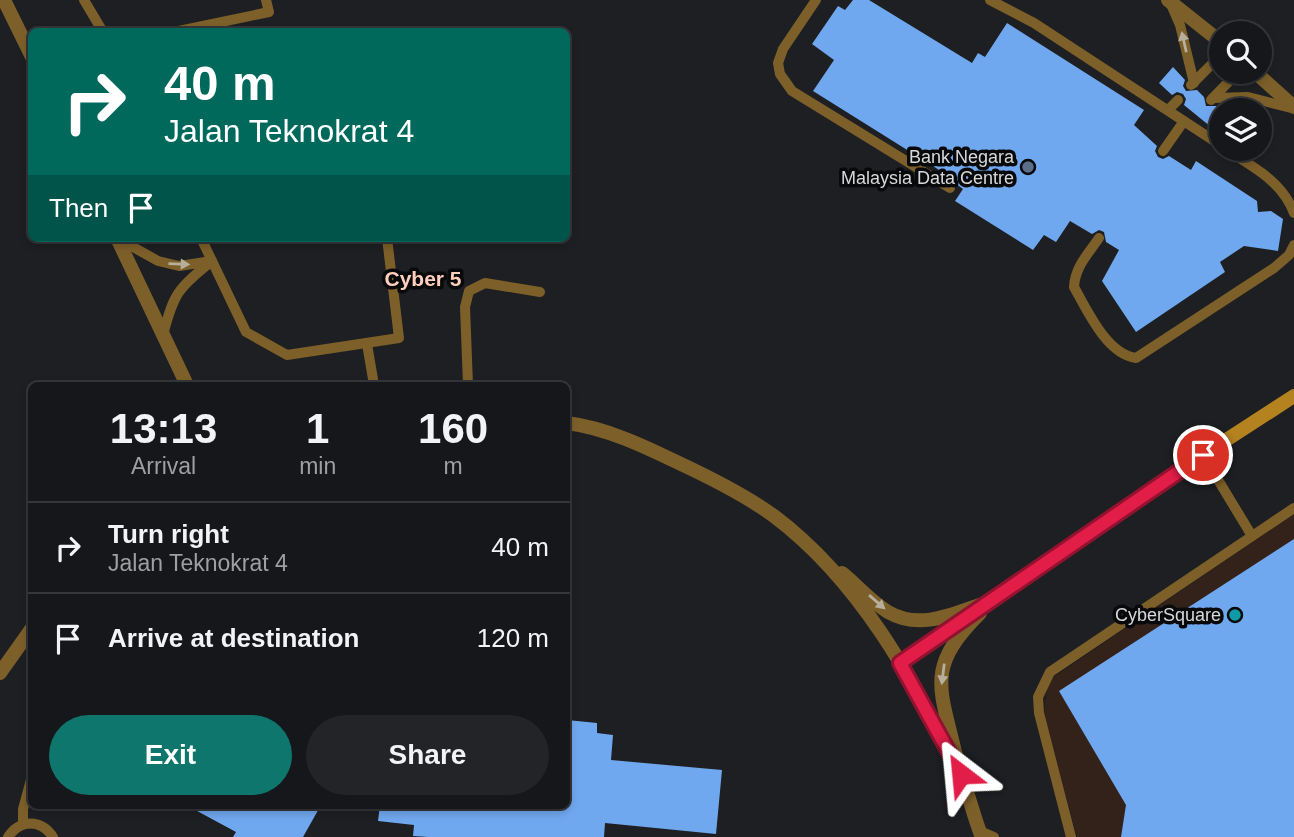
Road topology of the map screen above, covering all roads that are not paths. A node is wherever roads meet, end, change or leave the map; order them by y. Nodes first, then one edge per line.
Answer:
1 (4, 0) edge
2 (84, 0) edge
3 (266, 0) edge
4 (816, 0) edge
5 (990, 0) edge
6 (1169, 1) edge
7 (101, 28) edge
8 (193, 28) edge
9 (1209, 33) edge
10 (28, 49) edge
11 (1209, 67) edge
12 (1227, 84) edge
13 (1268, 84) edge
14 (1178, 100) dead end
15 (1294, 108) edge
16 (1168, 110) junction
17 (1191, 121) junction
18 (1209, 135) edge
19 (1163, 151) dead end
20 (1244, 161) edge
21 (950, 188) dead end
22 (1294, 213) edge
23 (1100, 238) dead end
24 (119, 242) edge
25 (124, 242) edge
26 (203, 242) edge
27 (387, 242) edge
28 (1294, 246) edge
29 (212, 261) junction
30 (540, 292) dead end
31 (163, 335) junction
32 (368, 344) junction
33 (186, 382) edge
34 (374, 382) edge
35 (468, 382) edge
36 (1294, 396) edge
37 (570, 423) edge
38 (1203, 455) junction
39 (1294, 508) edge
40 (1252, 536) junction
41 (804, 545) junction
42 (993, 600) junction
43 (28, 634) edge
44 (900, 663) junction
45 (0, 673) edge
46 (961, 774) junction
47 (28, 791) edge
48 (23, 824) junction
49 (980, 835) edge
50 (8, 837) edge
51 (53, 837) edge
52 (994, 837) edge
53 (1071, 837) edge

1 - 10 street
2 - 7 lane
3 - 8 lane
4 - 21 lane
5 - 16 lane
6 - 9 street
11 -> 6 lane
12 - 15 lane
13 - 15 street
14 - 16 lane
16 - 17 lane
17 - 18 lane
17 - 19 lane
20 - 22 lane
23 - 28 lane
24 - 31 street
25 -> 29 lane
26 - 29 lane
27 - 32 lane
29 - 31 lane
29 - 32 lane
30 - 35 lane
31 - 33 street
32 - 34 lane
36 - 38 street
37 - 41 street
38 - 40 lane
38 - 42 street
39 - 40 lane
40 - 53 lane
41 -> 42 street
41 - 44 street
42 - 44 street
42 -> 46 street
43 - 45 street
44 - 46 street
46 - 49 street
47 - 48 lane
48 - 50 lane
48 - 51 lane
49 - 52 lane

